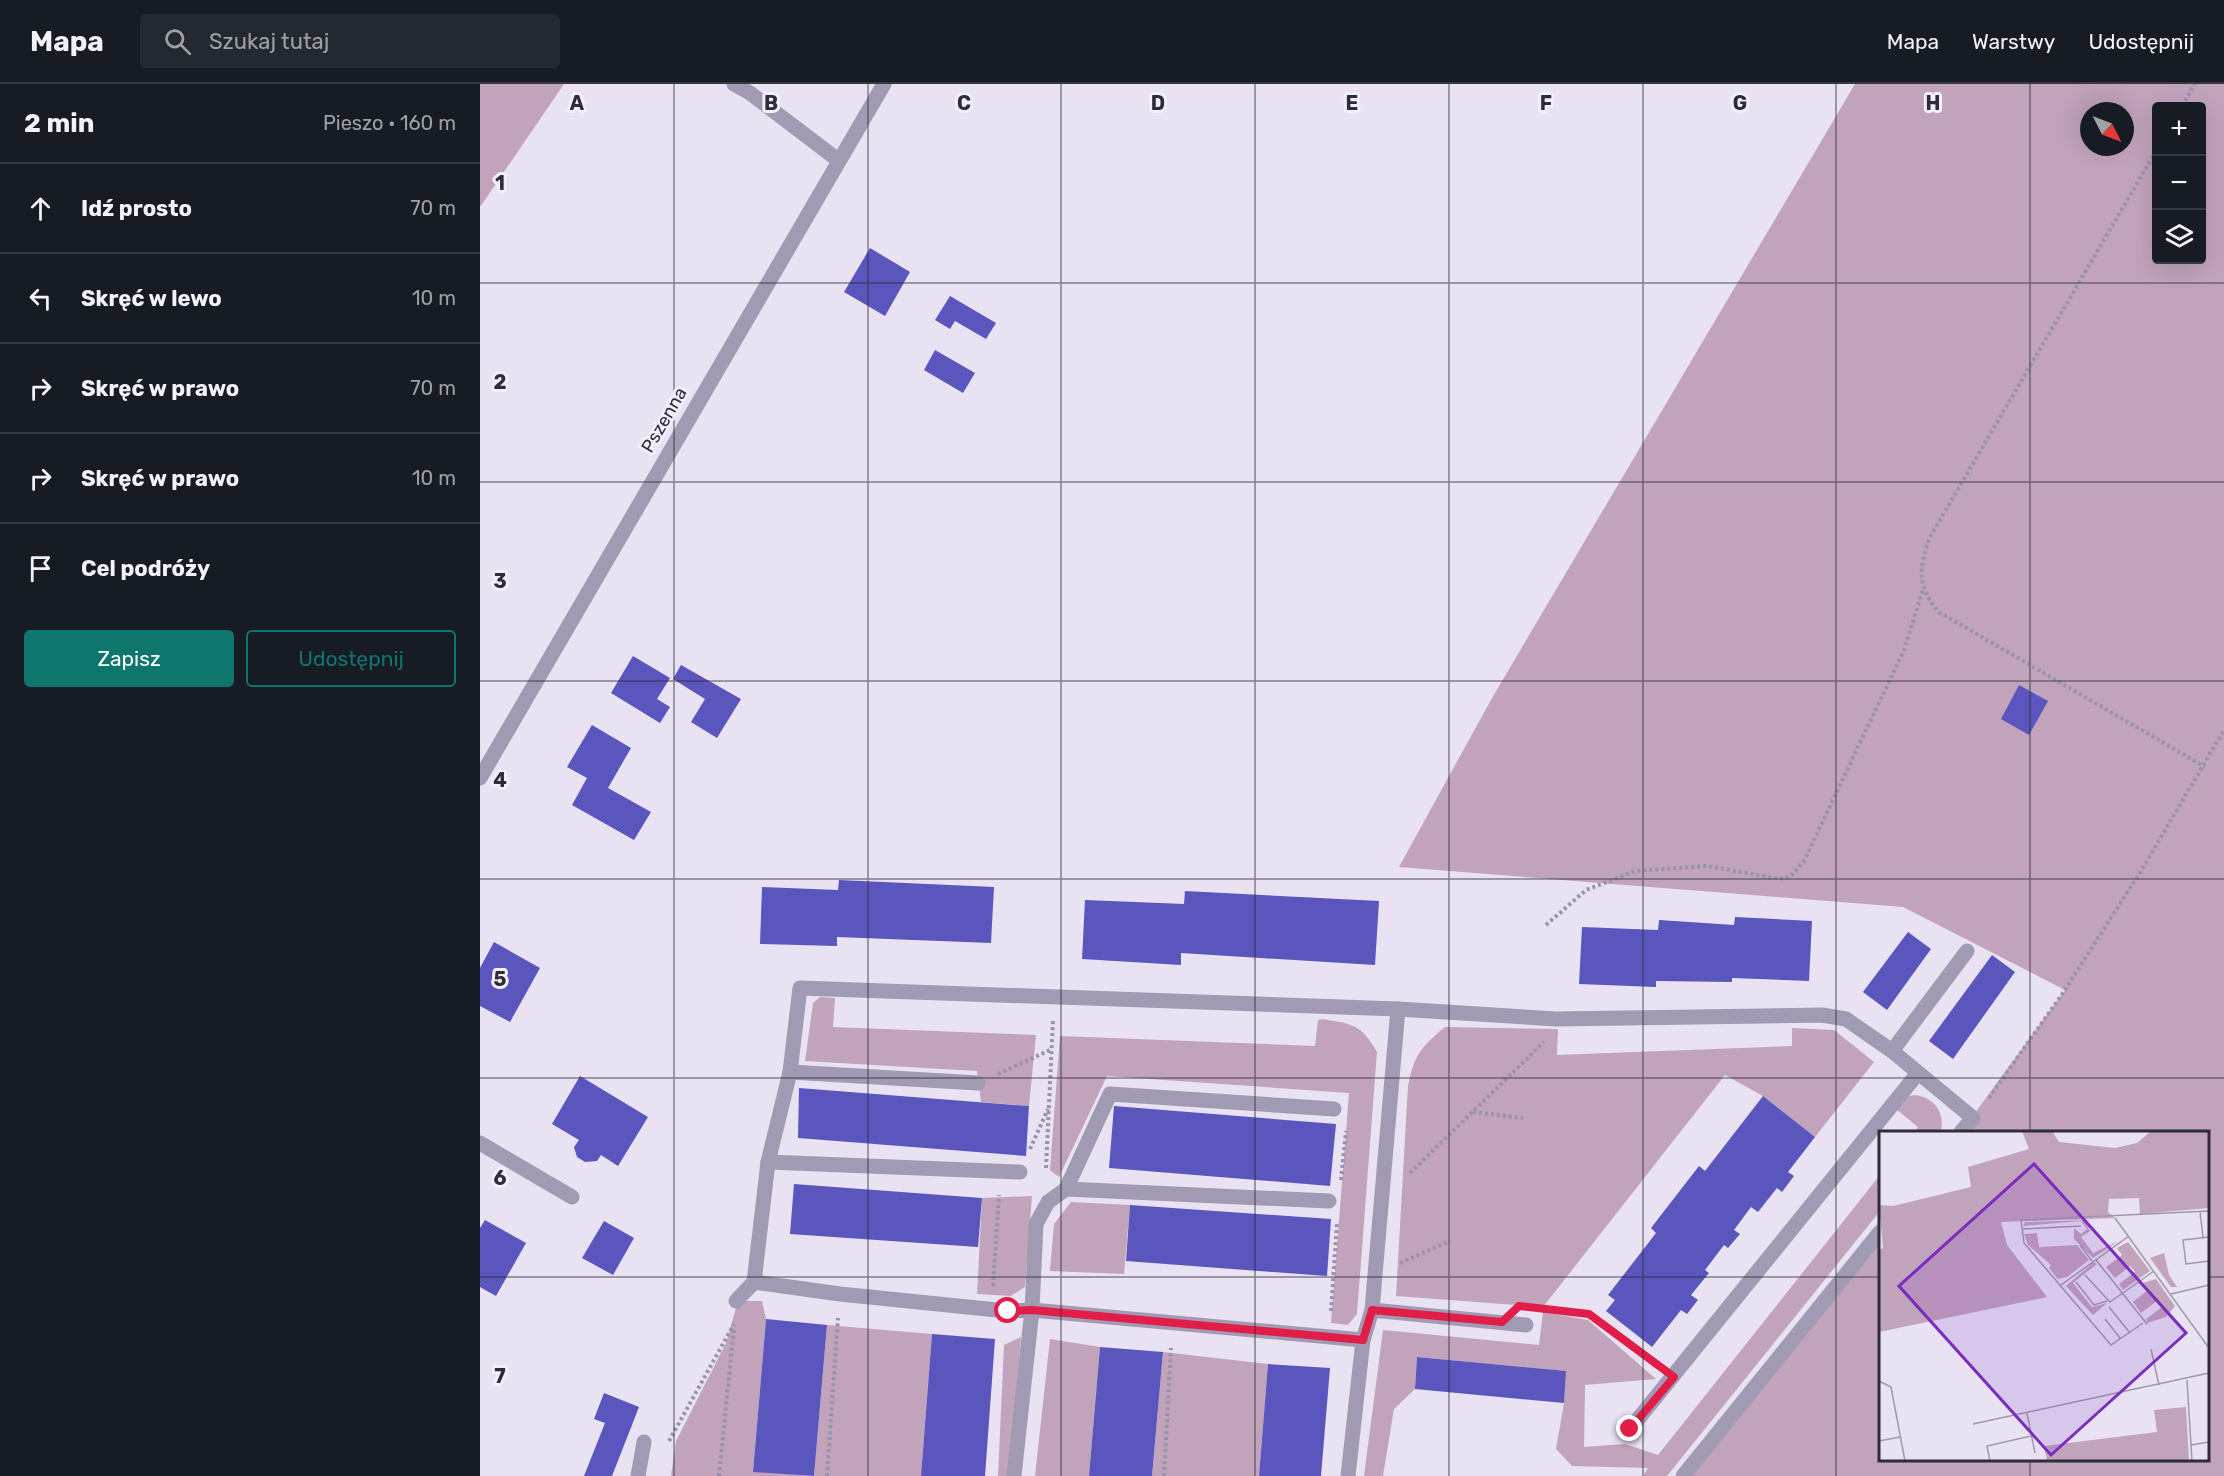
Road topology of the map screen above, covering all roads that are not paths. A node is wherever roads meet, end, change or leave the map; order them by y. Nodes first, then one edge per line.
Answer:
1 (734, 84) edge
2 (884, 84) edge
3 (838, 160) junction
4 (480, 778) edge
5 (1967, 951) dead end
6 (1398, 1009) junction
7 (1892, 1051) junction
8 (790, 1072) junction
9 (1918, 1073) junction
10 (978, 1083) road end
11 (1334, 1109) dead end
12 (1962, 1131) edge
13 (480, 1143) edge
14 (768, 1162) junction
15 (1020, 1172) road end
16 (1066, 1189) junction
17 (572, 1197) dead end
18 (1329, 1201) dead end
19 (1879, 1234) edge
20 (754, 1282) junction
21 (736, 1301) road end
22 (1032, 1310) junction
23 (1372, 1310) junction
24 (1526, 1325) dead end
25 (1363, 1340) junction
26 (1630, 1429) dead end
27 (644, 1442) dead end
28 (638, 1476) edge
29 (1014, 1476) edge
30 (1348, 1476) edge
31 (1683, 1476) edge

1 - 3 street
2 - 3 street, Pszenna
3 - 4 street, Pszenna
5 - 7 street
6 - 7 street
6 - 8 street
6 - 23 street
7 - 9 street
8 - 10 street
8 - 14 street
9 - 12 street
9 - 26 street
11 - 16 street
13 - 17 street
14 - 15 street
14 - 20 street
16 - 18 street
16 - 22 street
19 - 31 street
20 - 21 street
20 - 22 street
22 - 25 street
22 - 29 street
23 - 24 street
23 - 25 street
25 - 30 street
27 - 28 street

